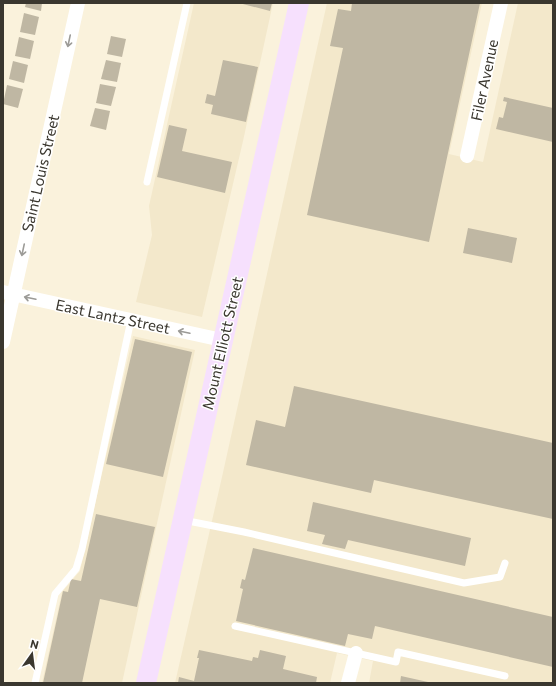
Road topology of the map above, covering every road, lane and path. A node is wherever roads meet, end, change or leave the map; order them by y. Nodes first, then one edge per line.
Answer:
1 (78, 3) edge
2 (187, 3) edge
3 (299, 3) edge
4 (501, 3) edge
5 (467, 156) dead end
6 (147, 182) dead end
7 (8, 293) edge
8 (131, 320) junction
9 (222, 340) junction
10 (3, 342) edge
11 (183, 520) junction
12 (506, 563) dead end
13 (235, 626) dead end
14 (356, 653) junction
15 (505, 676) dead end
16 (35, 683) edge
17 (146, 683) edge
18 (348, 683) edge

1 -> 7 street, Saint Louis Street
2 - 6 lane
3 - 9 street, Mount Elliott Street
4 - 5 street, Filer Avenue
8 -> 7 street, East Lantz Street
7 - 10 street, Saint Louis Street
9 -> 8 street, East Lantz Street
8 - 16 lane
9 - 11 street, Mount Elliott Street
11 - 12 lane
11 - 17 street, Mount Elliott Street
13 - 14 lane
14 - 15 lane
14 - 18 street

